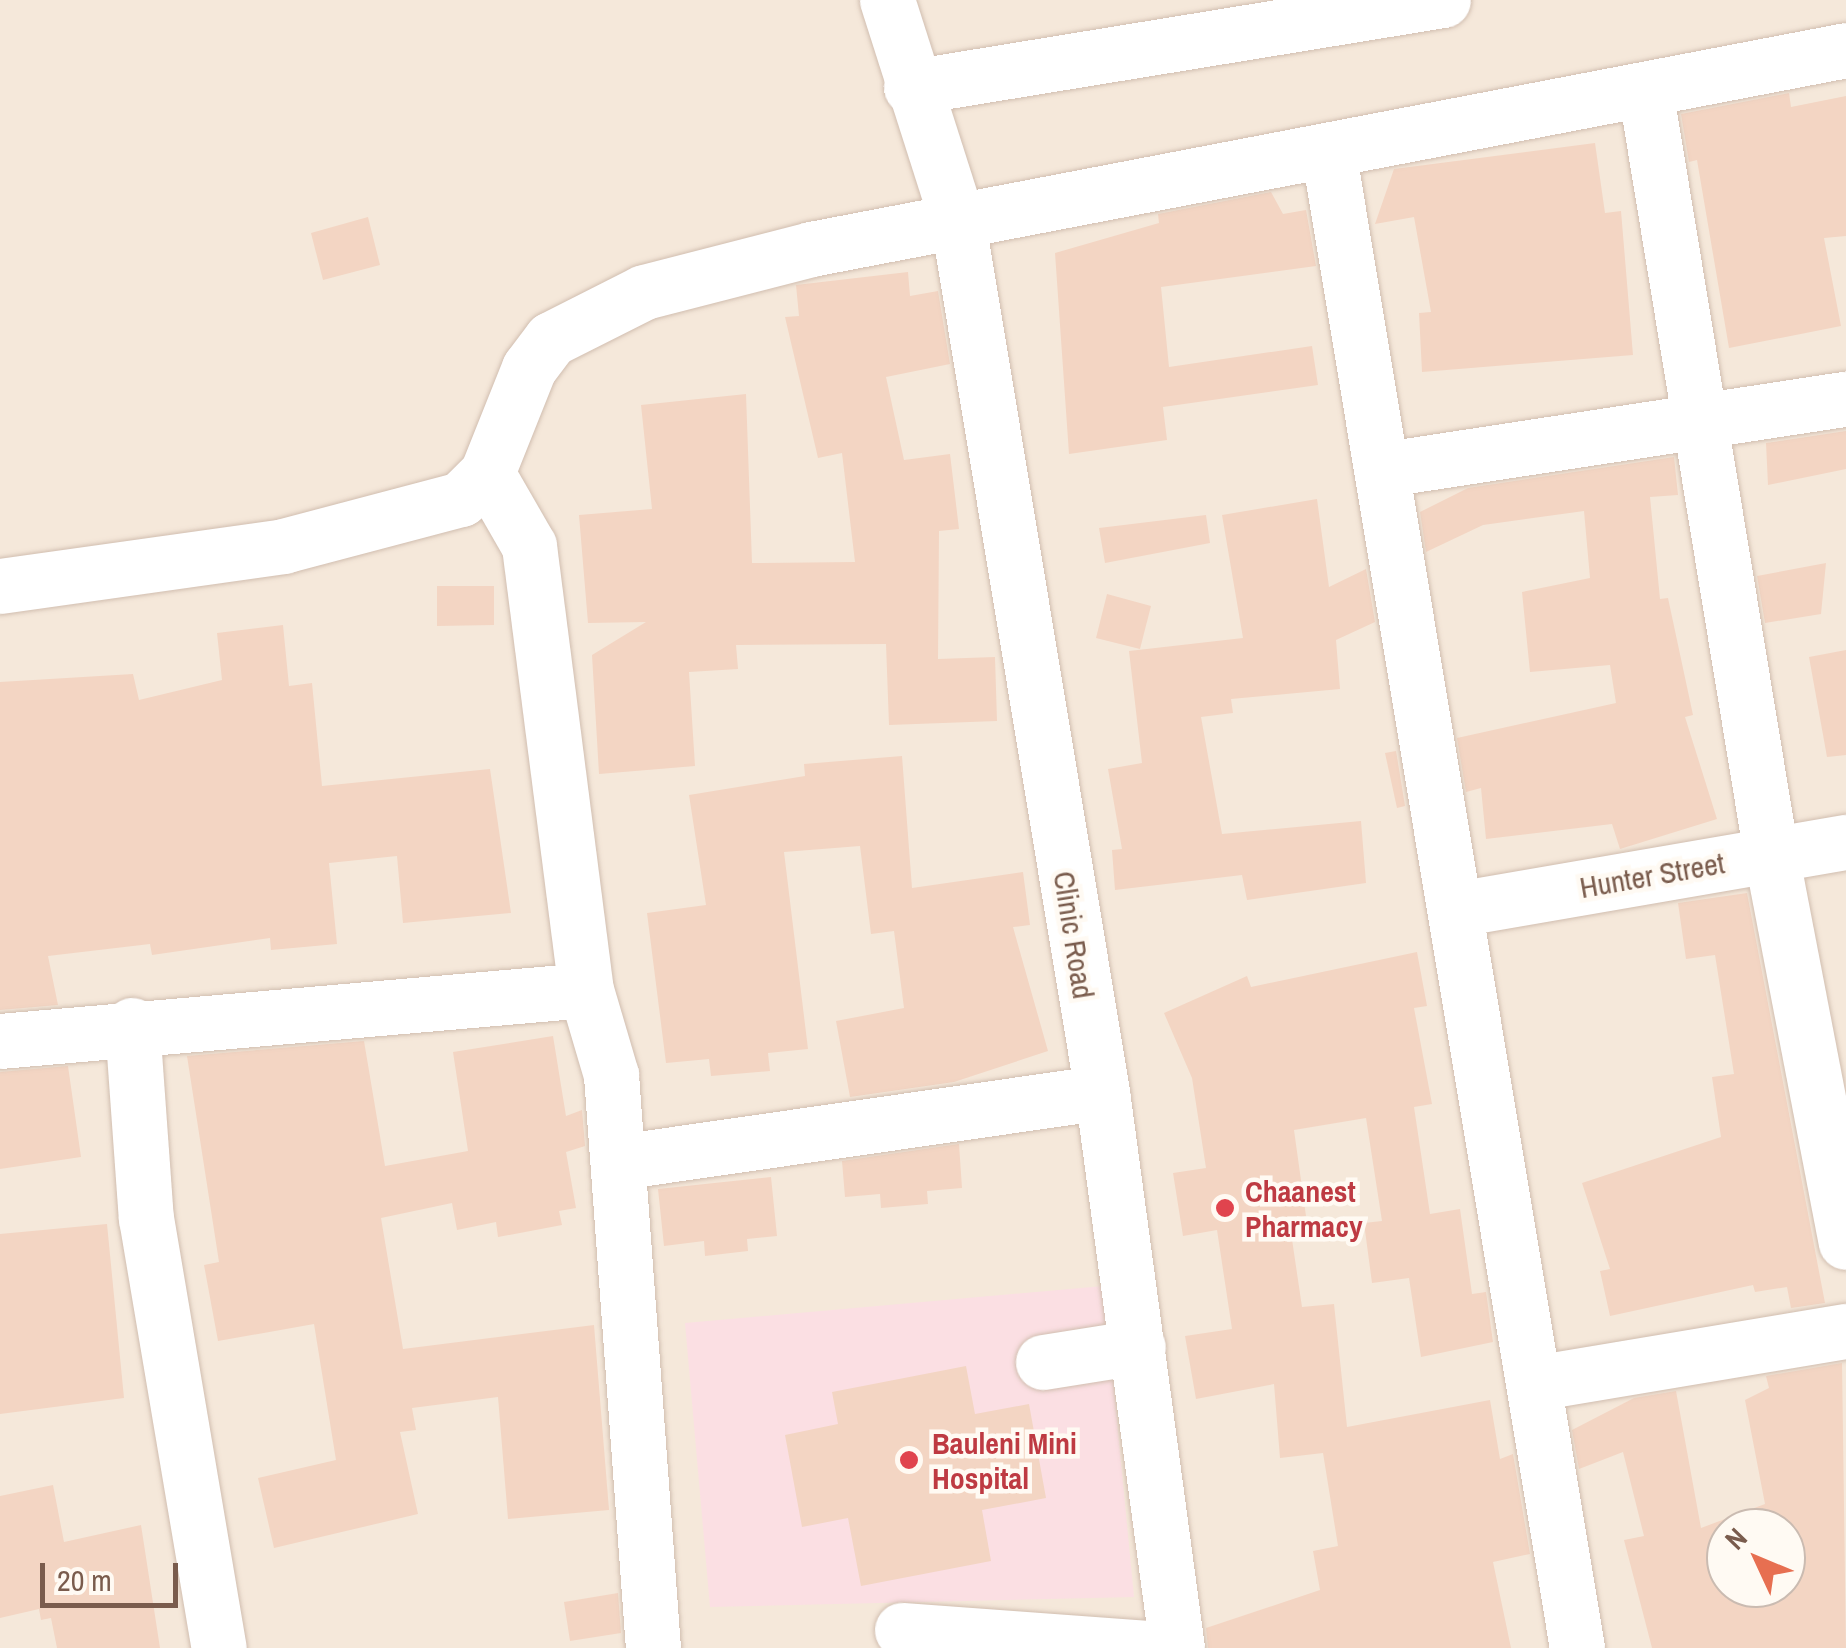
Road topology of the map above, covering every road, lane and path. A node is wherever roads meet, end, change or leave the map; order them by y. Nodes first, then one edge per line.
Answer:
1 (887, 0) edge
2 (1443, 0) edge
3 (1846, 50) edge
4 (911, 87) junction
5 (1646, 89) junction
6 (1328, 150) junction
7 (958, 223) junction
8 (1846, 399) edge
9 (1704, 423) junction
10 (1386, 469) junction
11 (488, 473) junction
12 (0, 586) edge
13 (1846, 842) edge
14 (1771, 854) junction
15 (1457, 909) junction
16 (586, 990) junction
17 (132, 1025) junction
18 (0, 1041) edge
19 (1102, 1092) junction
20 (618, 1162) junction
21 (1846, 1242) edge
22 (1846, 1331) edge
23 (1138, 1346) junction
24 (1043, 1362) dead end
25 (1534, 1383) junction
26 (902, 1630) dead end
27 (1092, 1646) edge
28 (218, 1648) edge
29 (653, 1648) edge
30 (1148, 1648) edge
31 (1177, 1648) edge
32 (1577, 1648) edge

1 - 4 street, Clinic Road
2 - 4 street
3 - 5 street
4 - 7 street, Clinic Road
5 - 6 street
5 - 9 street
6 - 7 street
6 - 10 street
7 - 11 street
7 - 19 street, Clinic Road
8 - 9 street
9 - 10 street
9 - 14 street
10 - 15 street
11 - 12 street
11 - 16 street
13 - 14 street, Hunter Street
14 - 15 street, Hunter Street
14 - 21 street
15 - 25 street
16 - 17 street
16 - 20 street
17 - 18 street
17 - 28 street
19 - 20 street
19 - 23 street, Clinic Road
20 - 29 street
22 - 25 street
23 - 24 street
23 - 31 street, Clinic Road
25 - 32 street
26 - 27 street
27 - 30 street

